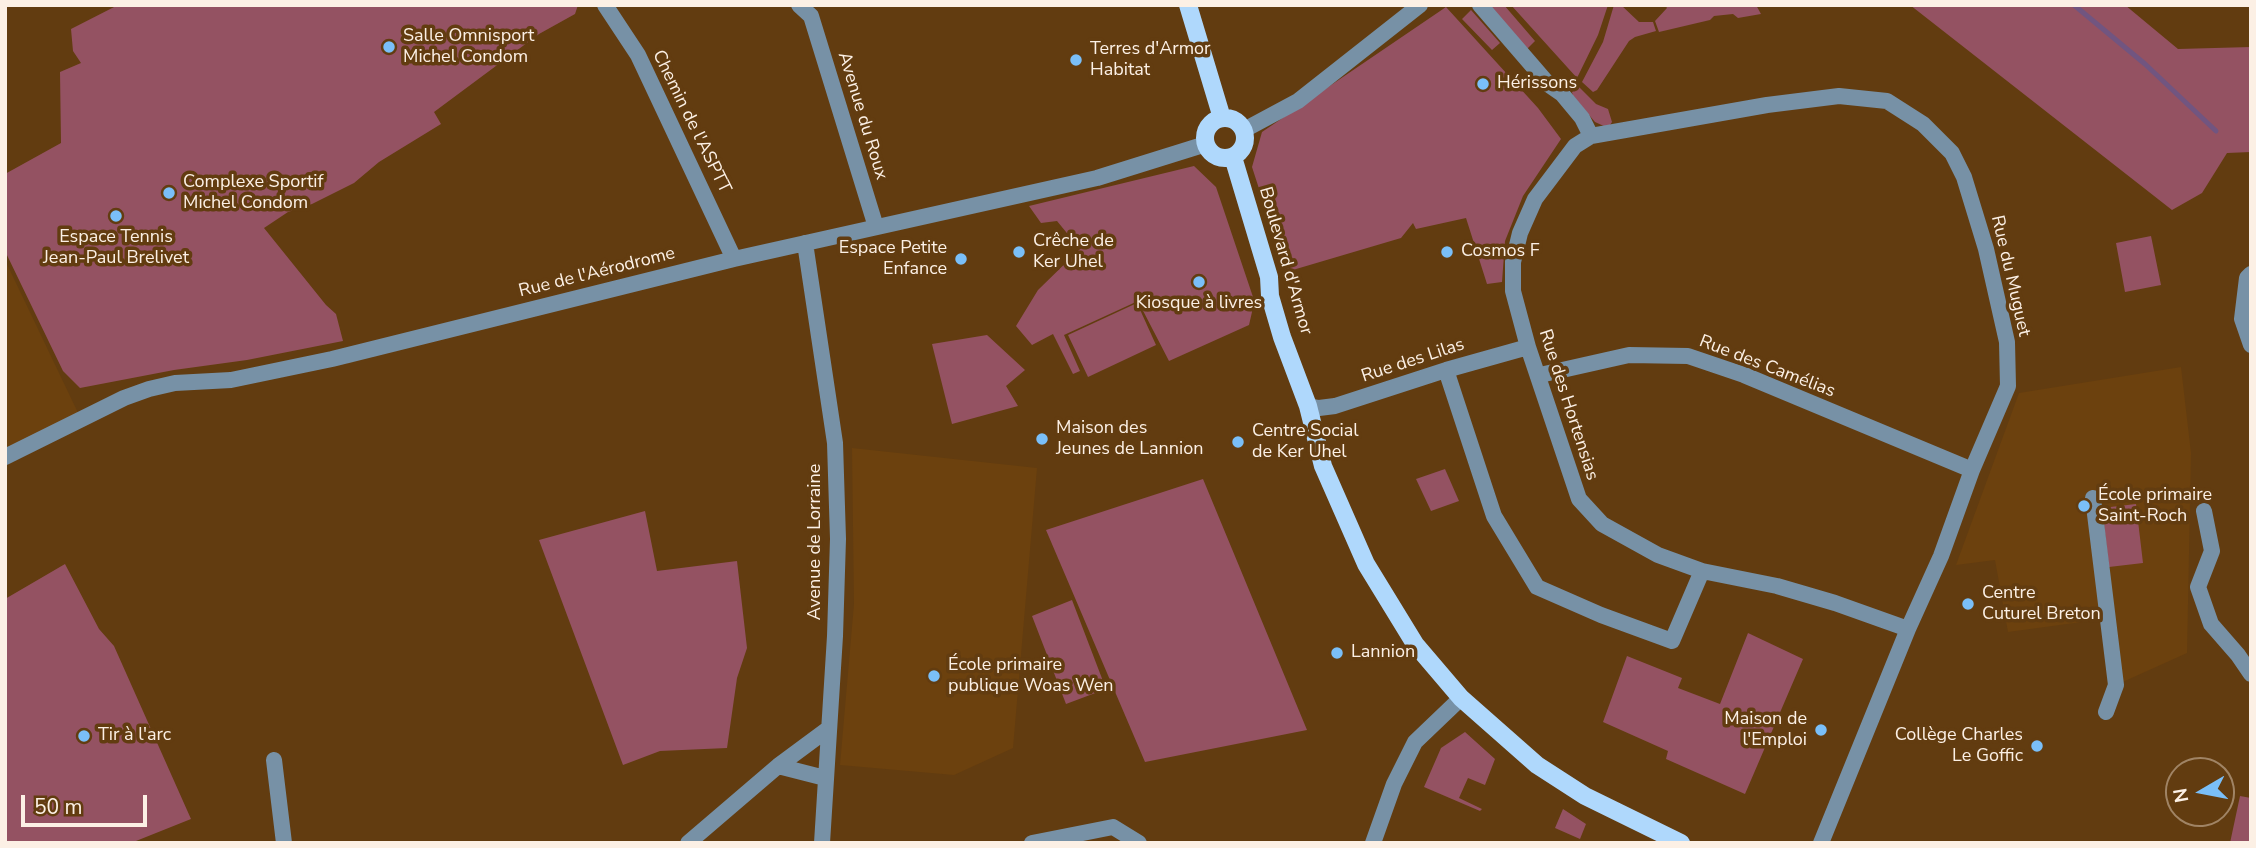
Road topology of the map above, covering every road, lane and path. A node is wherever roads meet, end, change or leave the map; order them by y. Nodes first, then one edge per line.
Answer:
1 (605, 5) edge
2 (1188, 5) edge
3 (1420, 5) edge
4 (1480, 5) edge
5 (808, 9) edge
6 (1222, 118) junction
7 (1244, 130) junction
8 (1591, 135) junction
9 (1206, 144) junction
10 (1233, 157) junction
11 (876, 227) junction
12 (805, 243) junction
13 (734, 259) junction
14 (2251, 274) edge
15 (2251, 345) edge
16 (1528, 347) junction
17 (1446, 370) junction
18 (1540, 375) junction
19 (1308, 406) junction
20 (5, 457) edge
21 (1972, 470) junction
22 (2093, 498) dead end
23 (2204, 511) dead end
24 (1702, 571) junction
25 (1908, 629) junction
26 (2251, 674) edge
27 (1461, 698) junction
28 (2106, 712) dead end
29 (828, 729) junction
30 (274, 760) dead end
31 (778, 766) junction
32 (825, 778) junction
33 (1674, 842) edge
34 (284, 843) edge
35 (688, 843) edge
36 (822, 843) edge
37 (1032, 843) edge
38 (1139, 843) edge
39 (1373, 843) edge
40 (1821, 843) edge

1 - 13 street, Chemin de l'ASPTT
2 - 6 main road
3 - 7 street
4 - 8 street
5 - 11 street, Avenue du Roux
6 - 7 main road
6 - 9 main road
7 - 10 main road
8 - 16 street, Rue des Hortensias
8 - 21 street, Rue du Muguet
9 - 10 main road
9 - 11 street, Rue de l'Aérodrome
10 - 19 main road, Boulevard d'Armor
11 - 12 street, Rue de l'Aérodrome
12 - 13 street, Rue de l'Aérodrome
12 - 29 street, Avenue de Lorraine
13 - 20 street, Rue de l'Aérodrome
14 - 15 street
16 - 17 street, Rue des Lilas
16 - 18 street, Rue des Hortensias
17 - 19 street, Rue des Lilas
17 - 24 street
18 - 21 street, Rue des Camélias
18 - 24 street, Rue des Hortensias
19 - 27 main road, Boulevard d'Armor
21 - 25 street, Rue du Muguet
22 - 28 street
23 - 26 street
24 - 25 street, Rue des Hortensias
25 - 40 street, Rue du Muguet
27 - 33 main road, Boulevard d'Armor
27 - 39 street
29 - 31 street
29 - 32 street, Avenue de Lorraine
30 - 34 street
31 - 32 street
31 - 35 street
32 - 36 street, Avenue de Lorraine
37 - 38 street

